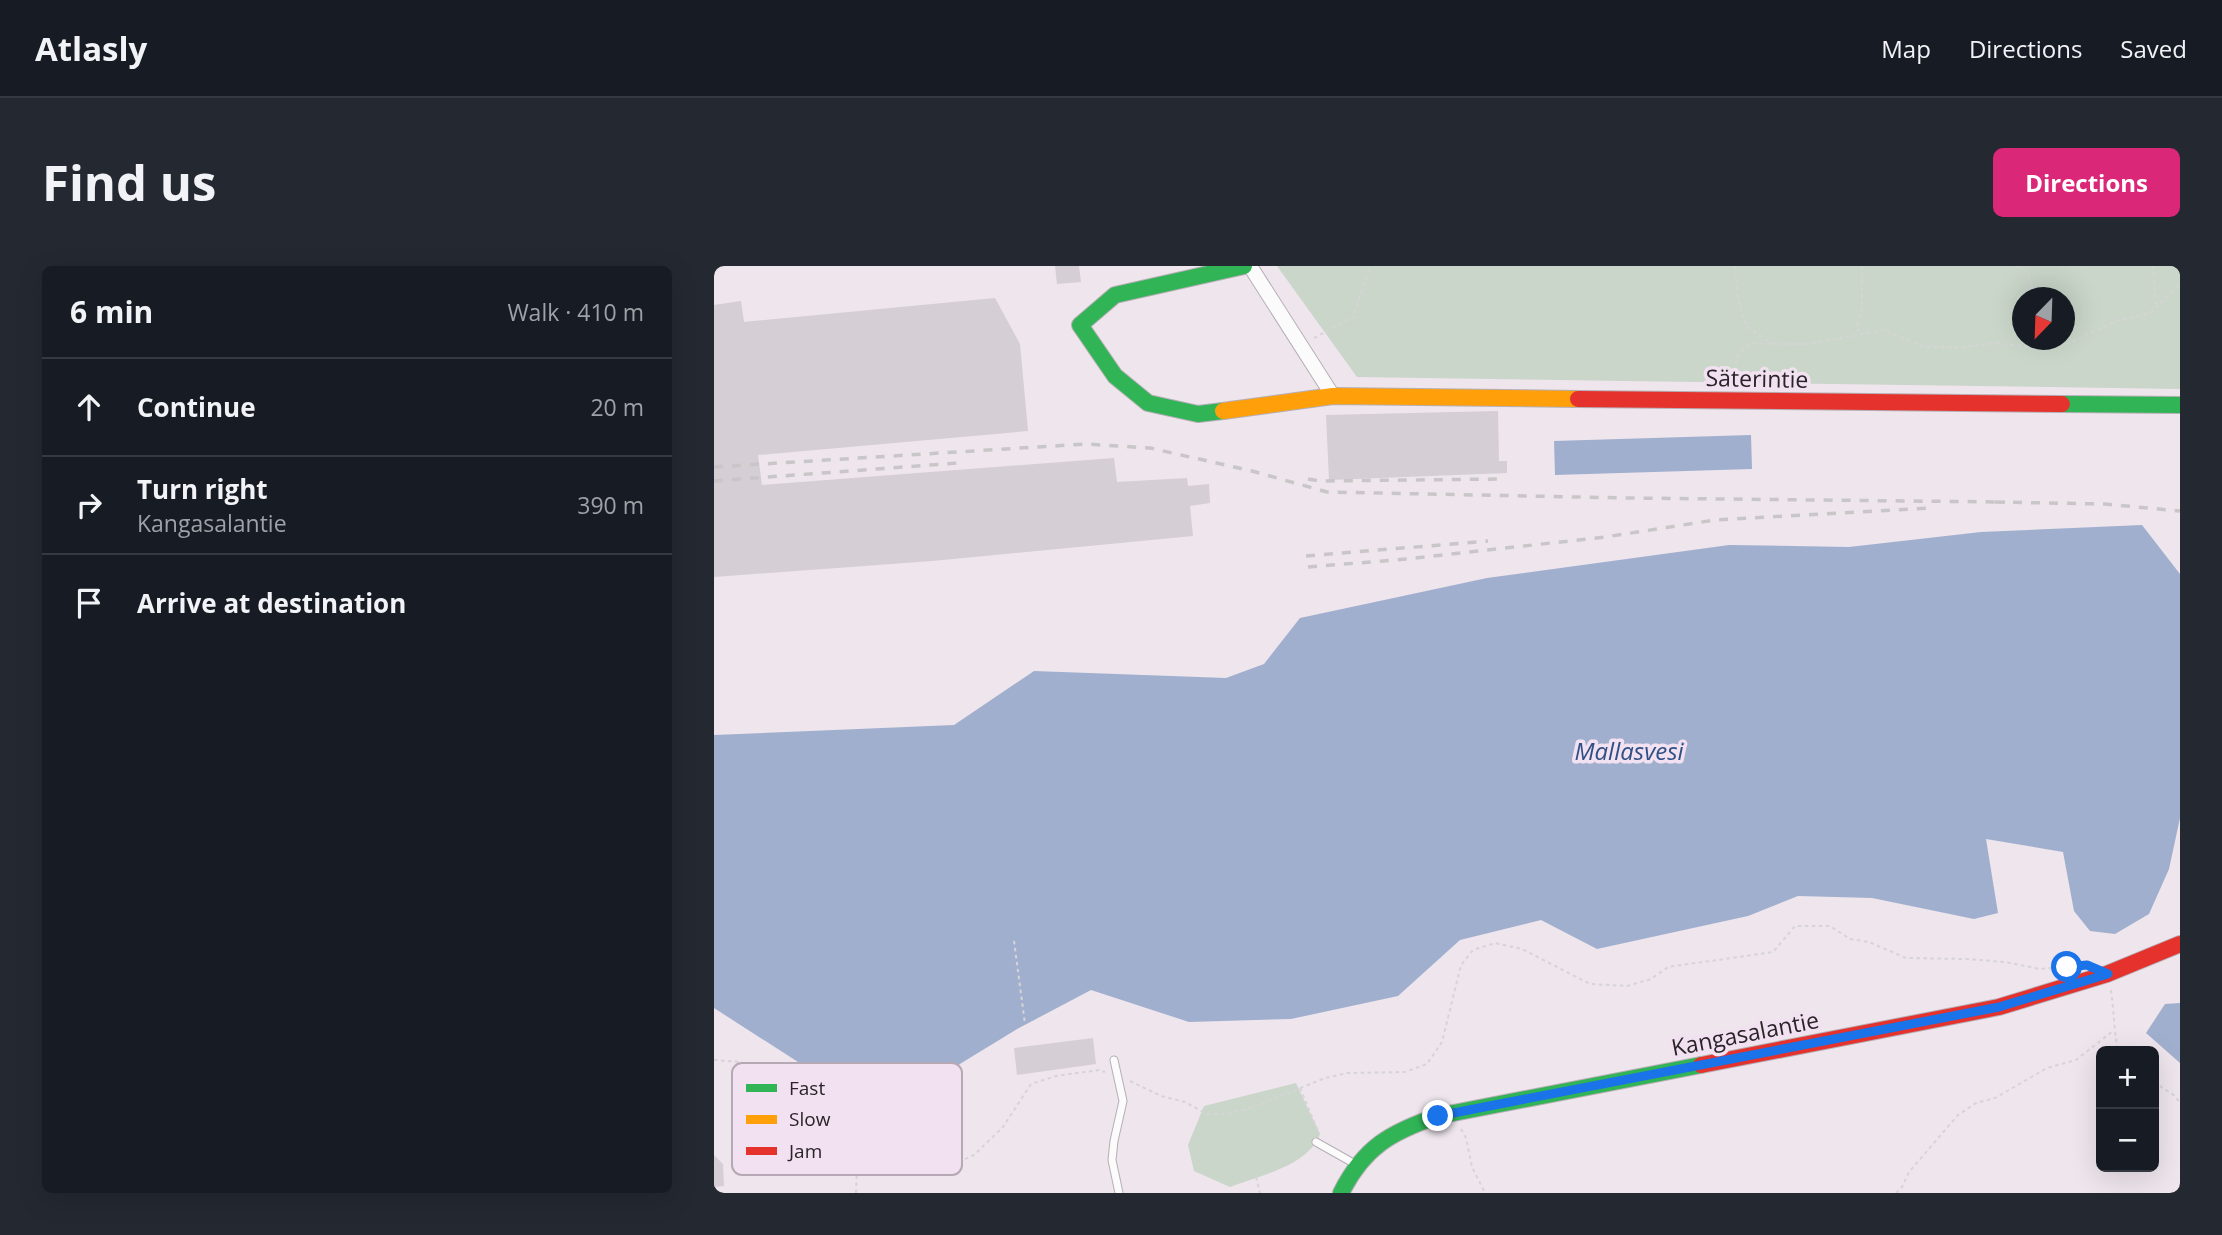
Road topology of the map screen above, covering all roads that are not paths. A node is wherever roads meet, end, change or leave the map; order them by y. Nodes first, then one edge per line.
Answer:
1 (1244, 266) edge
2 (1250, 266) edge
3 (1333, 396) junction
4 (2180, 405) edge
5 (2180, 944) edge
6 (1114, 1060) dead end
7 (1317, 1142) road end
8 (1357, 1165) junction
9 (1119, 1193) edge
10 (1341, 1193) edge

1 - 3 street, Säterintie
2 - 3 street
3 - 4 street, Säterintie
5 - 8 street, Kangasalantie
6 - 9 lane
7 - 8 lane
8 - 10 street, Kangasalantie

